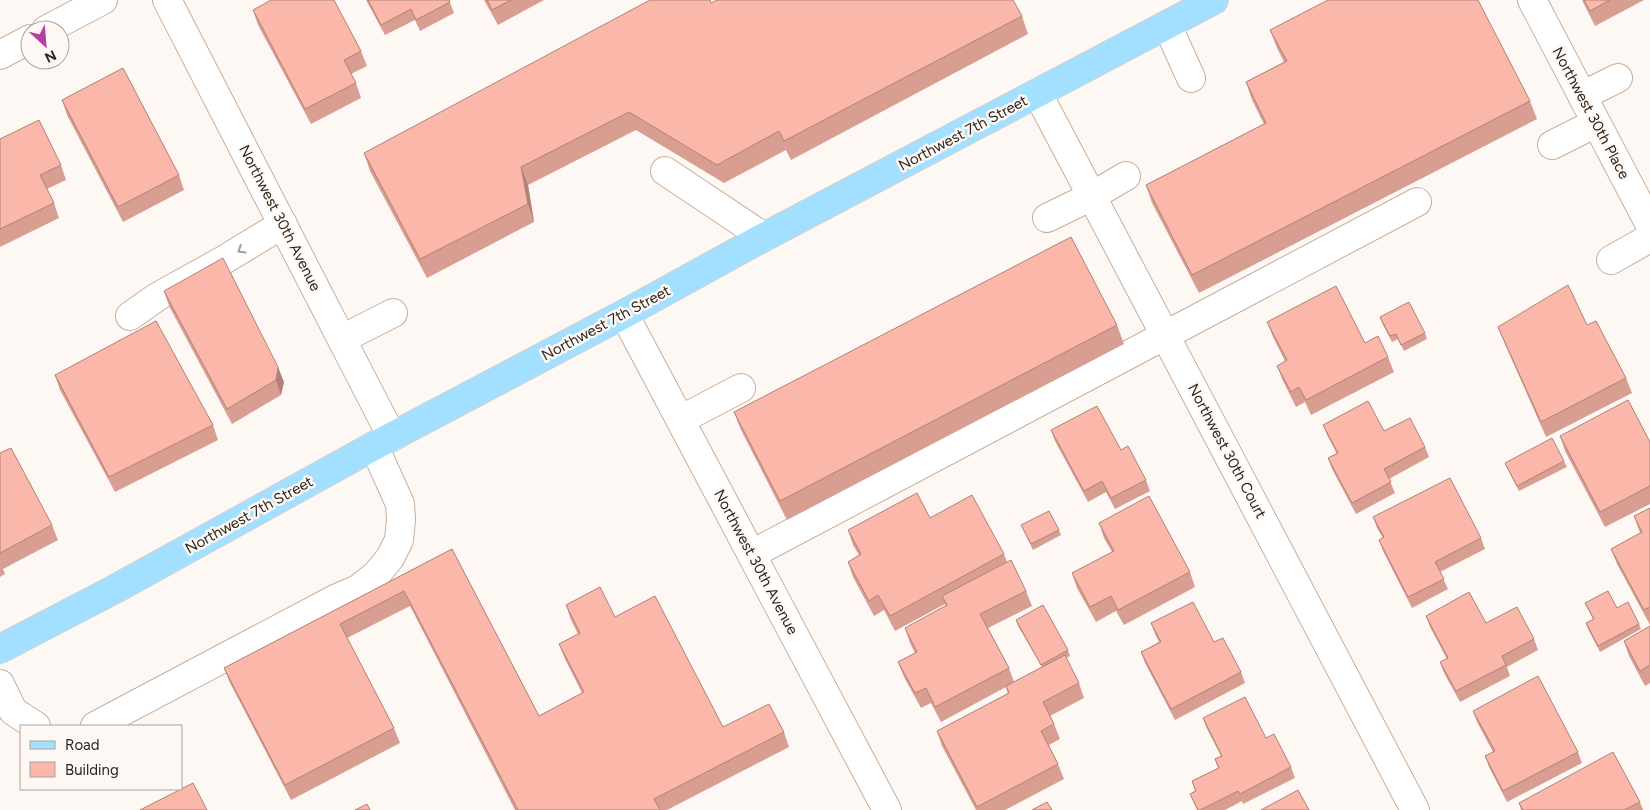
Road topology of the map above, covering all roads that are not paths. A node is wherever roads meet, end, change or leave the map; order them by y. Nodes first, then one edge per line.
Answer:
1 (103, 0) edge
2 (167, 0) edge
3 (1214, 0) edge
4 (1532, 0) edge
5 (65, 20) edge
6 (1168, 25) junction
7 (20, 44) edge
8 (0, 55) edge
9 (1191, 78) dead end
10 (1618, 78) dead end
11 (1038, 94) junction
12 (1582, 96) junction
13 (1596, 123) junction
14 (1552, 145) dead end
15 (665, 171) dead end
16 (1126, 176) dead end
17 (1092, 196) junction
18 (1417, 202) dead end
19 (1047, 218) dead end
20 (283, 224) junction
21 (1650, 225) edge
22 (764, 237) junction
23 (1650, 238) edge
24 (1612, 260) dead end
25 (393, 313) dead end
26 (624, 314) junction
27 (130, 316) dead end
28 (1166, 335) junction
29 (342, 339) junction
30 (741, 388) dead end
31 (680, 420) junction
32 (383, 441) junction
33 (752, 554) junction
34 (0, 649) edge
35 (0, 684) edge
36 (34, 725) edge
37 (97, 725) edge
38 (881, 808) edge
39 (1415, 810) edge

1 - 5 street
2 - 20 street, Northwest 30th Avenue
3 - 6 main road, Northwest 7th Street
4 - 12 street, Northwest 30th Place
6 - 9 street
6 - 11 main road, Northwest 7th Street
7 - 8 street
10 - 12 street
11 - 17 street, Northwest 30th Court
11 - 22 main road, Northwest 7th Street
12 - 13 street, Northwest 30th Place
13 - 14 street
13 - 21 street, Northwest 30th Place
15 - 22 street
16 - 17 street
17 - 19 street
17 - 28 street, Northwest 30th Court
18 - 28 street
20 -> 27 street
20 - 29 street, Northwest 30th Avenue
22 - 26 main road, Northwest 7th Street
23 - 24 street
25 - 29 street
26 - 31 street, Northwest 30th Avenue
26 - 32 main road, Northwest 7th Street
28 - 33 street
28 - 39 street, Northwest 30th Court
29 - 32 street, Northwest 30th Avenue
30 - 31 street
31 - 33 street, Northwest 30th Avenue
32 - 34 main road, Northwest 7th Street
32 - 37 street, Northwest 30th Avenue
33 - 38 street, Northwest 30th Avenue
35 - 36 street

